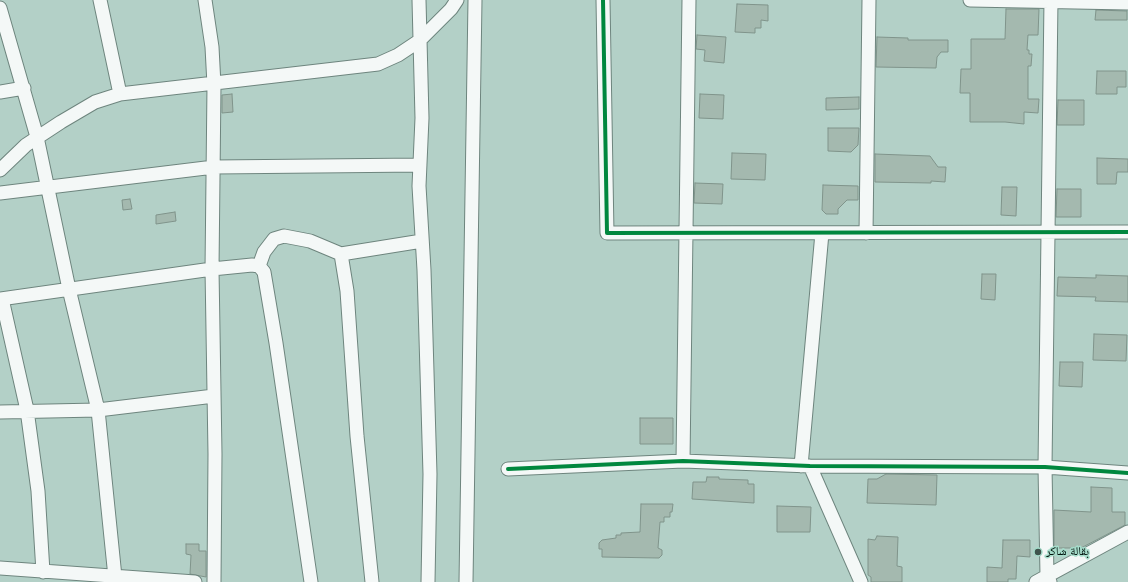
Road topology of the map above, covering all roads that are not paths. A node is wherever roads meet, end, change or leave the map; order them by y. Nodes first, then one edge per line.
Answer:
1 (100, 0) edge
2 (205, 0) edge
3 (419, 0) edge
4 (457, 0) edge
5 (475, 0) edge
6 (603, 0) edge
7 (689, 0) edge
8 (869, 0) edge
9 (970, 0) edge
10 (1051, 1) edge
11 (1128, 3) edge
12 (0, 8) edge
13 (419, 41) junction
14 (214, 84) junction
15 (24, 88) junction
16 (0, 92) edge
17 (120, 94) junction
18 (37, 137) junction
19 (420, 165) junction
20 (214, 167) junction
21 (0, 170) edge
22 (48, 187) junction
23 (0, 193) edge
24 (1048, 232) junction
25 (1128, 232) edge
26 (686, 233) junction
27 (822, 233) junction
28 (866, 233) junction
29 (422, 241) junction
30 (341, 254) junction
31 (259, 266) junction
32 (212, 269) junction
33 (69, 289) junction
34 (1, 299) edge
35 (214, 396) junction
36 (27, 410) junction
37 (98, 410) junction
38 (0, 412) edge
39 (683, 461) junction
40 (805, 466) junction
41 (1045, 467) junction
42 (508, 469) dead end
43 (1128, 473) edge
44 (1128, 532) edge
45 (0, 568) edge
46 (43, 572) junction
47 (115, 577) junction
48 (1044, 580) edge
49 (195, 582) edge
50 (214, 582) edge
51 (311, 582) edge
52 (372, 582) edge
53 (428, 582) edge
54 (466, 582) edge
55 (861, 582) edge

1 - 17 street
2 - 14 street
3 - 13 street
4 - 13 street
5 - 54 street
6 - 26 street
7 - 26 street
8 - 28 street
9 - 10 street
10 - 11 street
10 - 24 street
12 - 15 street
13 - 14 street
13 - 19 street
14 - 17 street
14 - 20 street
15 - 16 street
15 - 18 street
17 - 18 street
18 - 21 street
18 - 22 street
19 - 20 street
19 - 29 street
20 - 22 street
20 - 32 street
22 - 23 street
22 - 33 street
24 - 25 street
24 - 28 street
24 - 41 street
26 - 27 street
26 - 39 street
27 - 28 street
27 - 40 street
29 - 30 street
29 - 53 street
30 - 31 street
30 - 52 street
31 - 32 street
31 - 51 street
32 - 33 street
32 - 35 street
33 - 34 street
33 - 37 street
34 - 36 street
35 - 37 street
35 - 50 street
36 - 37 street
36 - 38 street
36 - 46 street
37 - 47 street
39 - 40 street
39 - 42 street
40 - 41 street
40 - 55 street
41 - 43 street
41 - 48 street
44 - 48 street
45 - 46 street
46 - 47 street
47 - 49 street

